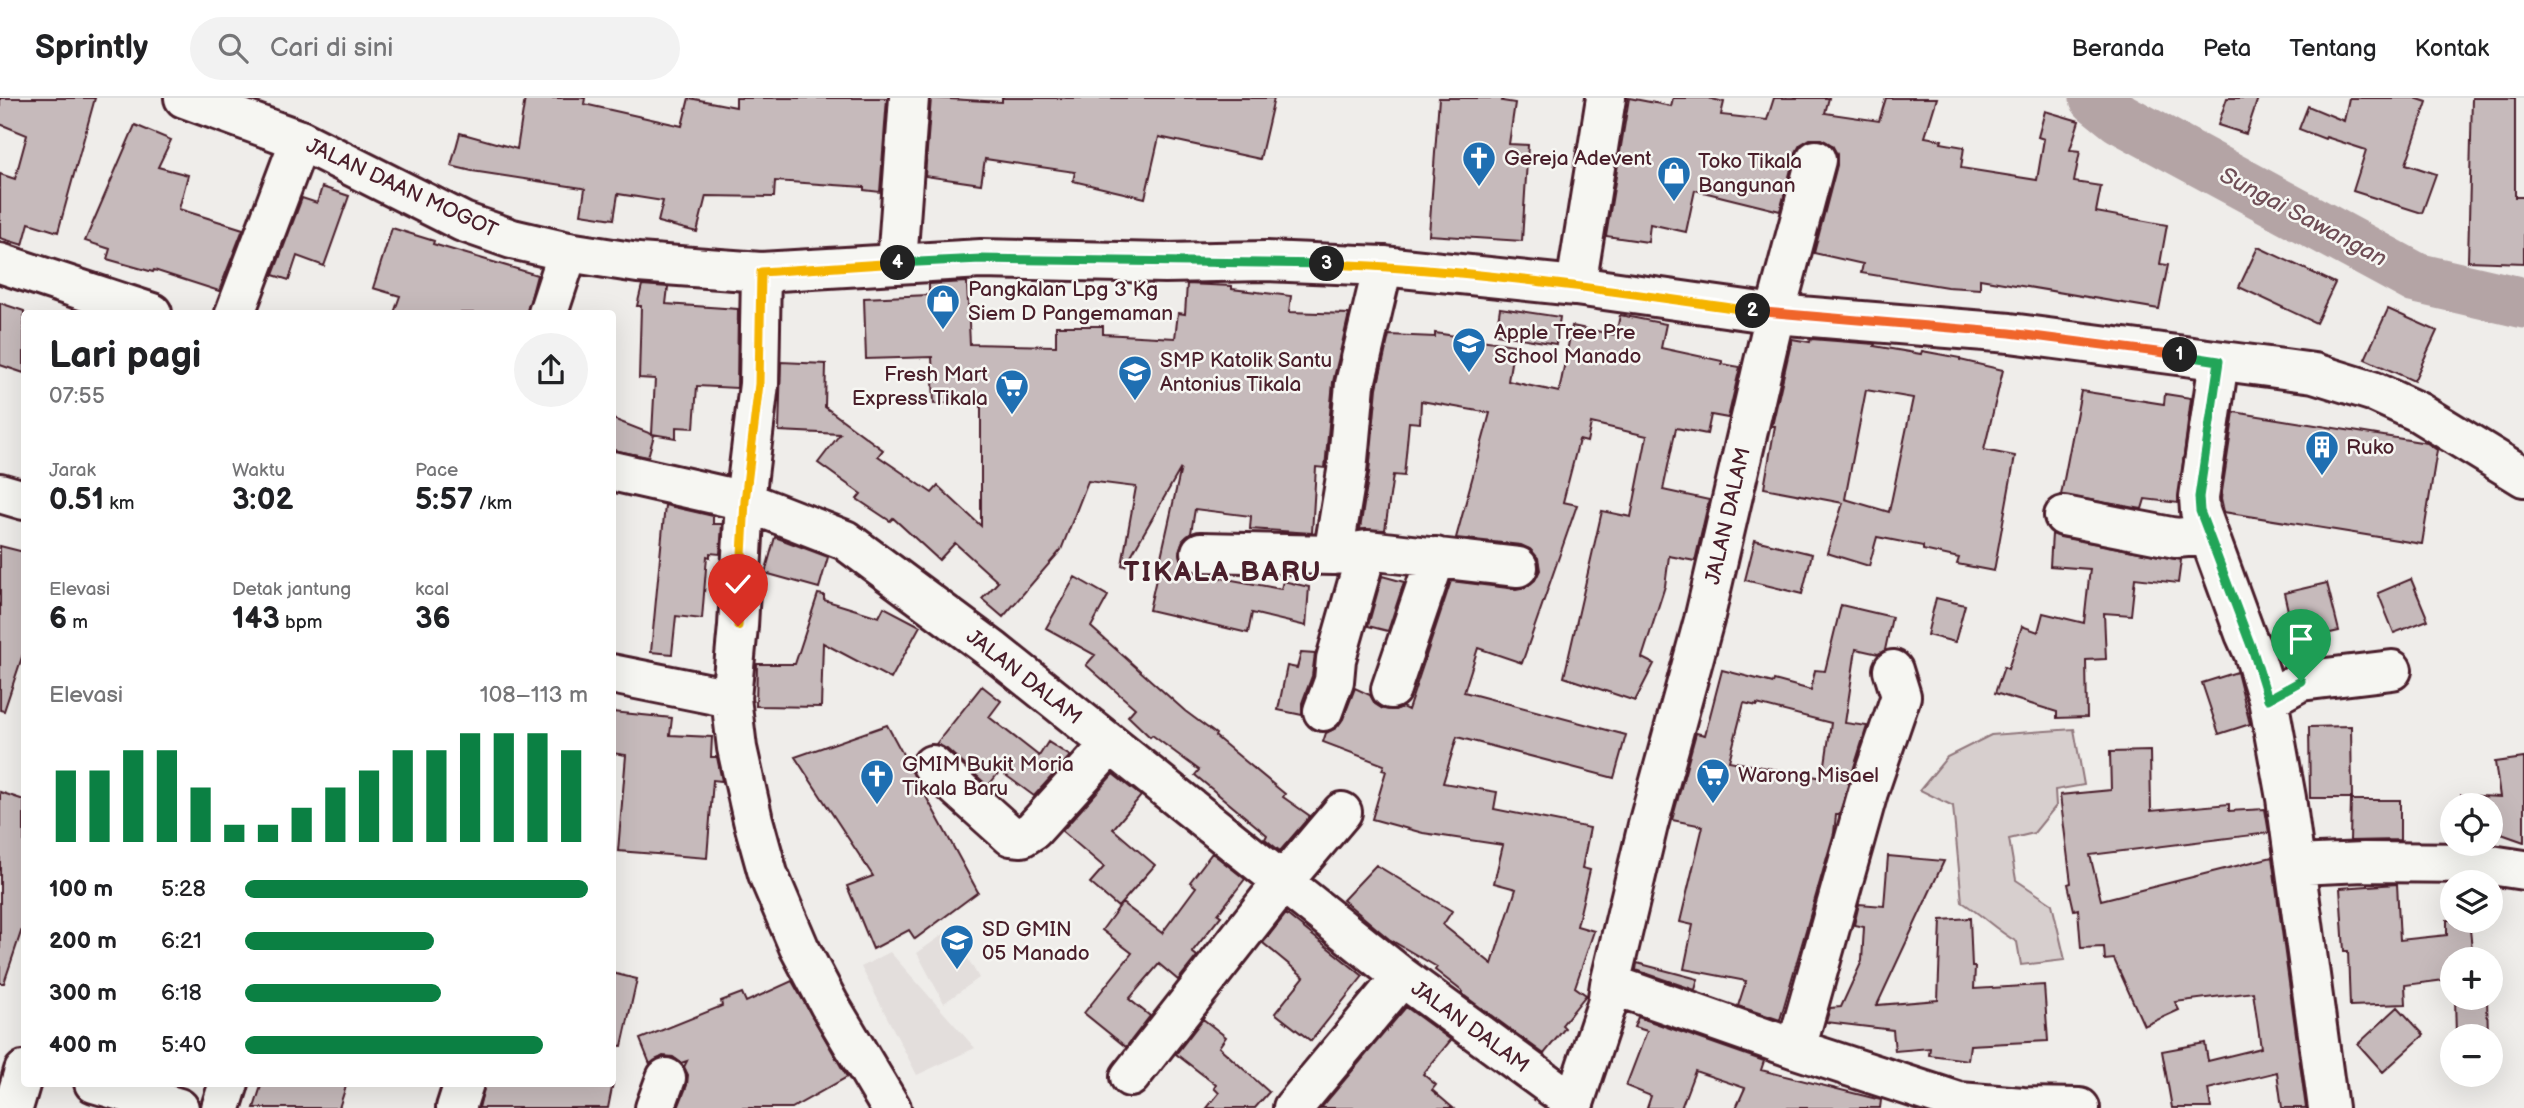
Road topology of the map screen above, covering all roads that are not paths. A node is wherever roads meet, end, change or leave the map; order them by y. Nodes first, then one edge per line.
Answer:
1 (184, 98) edge
2 (909, 98) edge
3 (1606, 98) edge
4 (300, 141) junction
5 (1816, 160) dead end
6 (568, 253) junction
7 (0, 263) edge
8 (897, 263) junction
9 (1383, 266) junction
10 (761, 272) junction
11 (1576, 286) junction
12 (143, 310) edge
13 (236, 310) edge
14 (549, 310) edge
15 (1775, 314) junction
16 (2219, 361) junction
17 (616, 472) edge
18 (2524, 477) edge
19 (0, 493) edge
20 (21, 498) edge
21 (745, 501) junction
22 (2064, 516) dead end
23 (2208, 535) junction
24 (1200, 552) dead end
25 (1350, 553) junction
26 (1436, 557) junction
27 (1518, 567) dead end
28 (1893, 670) dead end
29 (2392, 670) dead end
30 (616, 675) edge
31 (1391, 689) dead end
32 (731, 698) junction
33 (2268, 699) junction
34 (1323, 711) dead end
35 (1110, 746) junction
36 (932, 765) dead end
37 (1342, 812) dead end
38 (2296, 865) junction
39 (2524, 870) edge
40 (1282, 883) junction
41 (1402, 977) junction
42 (1610, 984) junction
43 (1796, 1049) junction
44 (0, 1056) edge
45 (21, 1063) edge
46 (1130, 1077) dead end
47 (21, 1081) edge
48 (108, 1087) edge
49 (228, 1087) edge
50 (463, 1087) edge
51 (1577, 1105) edge
52 (1958, 1105) edge
53 (13, 1108) edge
54 (179, 1108) edge
55 (221, 1108) edge
56 (456, 1108) edge
57 (891, 1108) edge
58 (1293, 1108) edge
59 (2080, 1108) edge
60 (2328, 1108) edge

1 - 4 street, JALAN DAAN MOGOT
2 - 8 street
3 - 11 street
4 - 6 street, JALAN DAAN MOGOT
4 - 13 street
5 - 15 street, JALAN DALAM
6 - 10 street, JALAN DAAN MOGOT
6 - 14 street
7 - 12 street
8 - 9 street, JALAN DAAN MOGOT
8 - 10 street, JALAN DAAN MOGOT
9 - 11 street, JALAN DAAN MOGOT
9 - 25 street
10 - 21 street
11 - 15 street, JALAN DAAN MOGOT
15 - 16 street, JALAN DAAN MOGOT
15 - 42 street, JALAN DALAM
16 - 18 street, JALAN DAAN MOGOT
16 - 23 street
17 - 21 street, JALAN DALAM
19 - 20 street
21 - 32 street
21 - 35 street, JALAN DALAM
22 - 23 street
23 - 33 street
24 - 25 street
25 - 26 street
25 - 34 street
26 - 27 street
26 - 31 street
28 - 43 street
29 - 33 street
30 - 32 street
32 - 57 street
33 - 38 street
35 - 36 street
35 - 40 street, JALAN DALAM
37 - 40 street
38 - 39 street
38 - 60 street
40 - 41 street, JALAN DALAM
40 - 46 street
41 - 51 street, JALAN DALAM
41 - 58 street
42 - 43 street
42 - 51 street, JALAN DALAM
43 - 52 street
44 - 45 street
47 - 53 street
48 - 54 street
49 - 55 street
50 - 56 street
52 - 59 street

